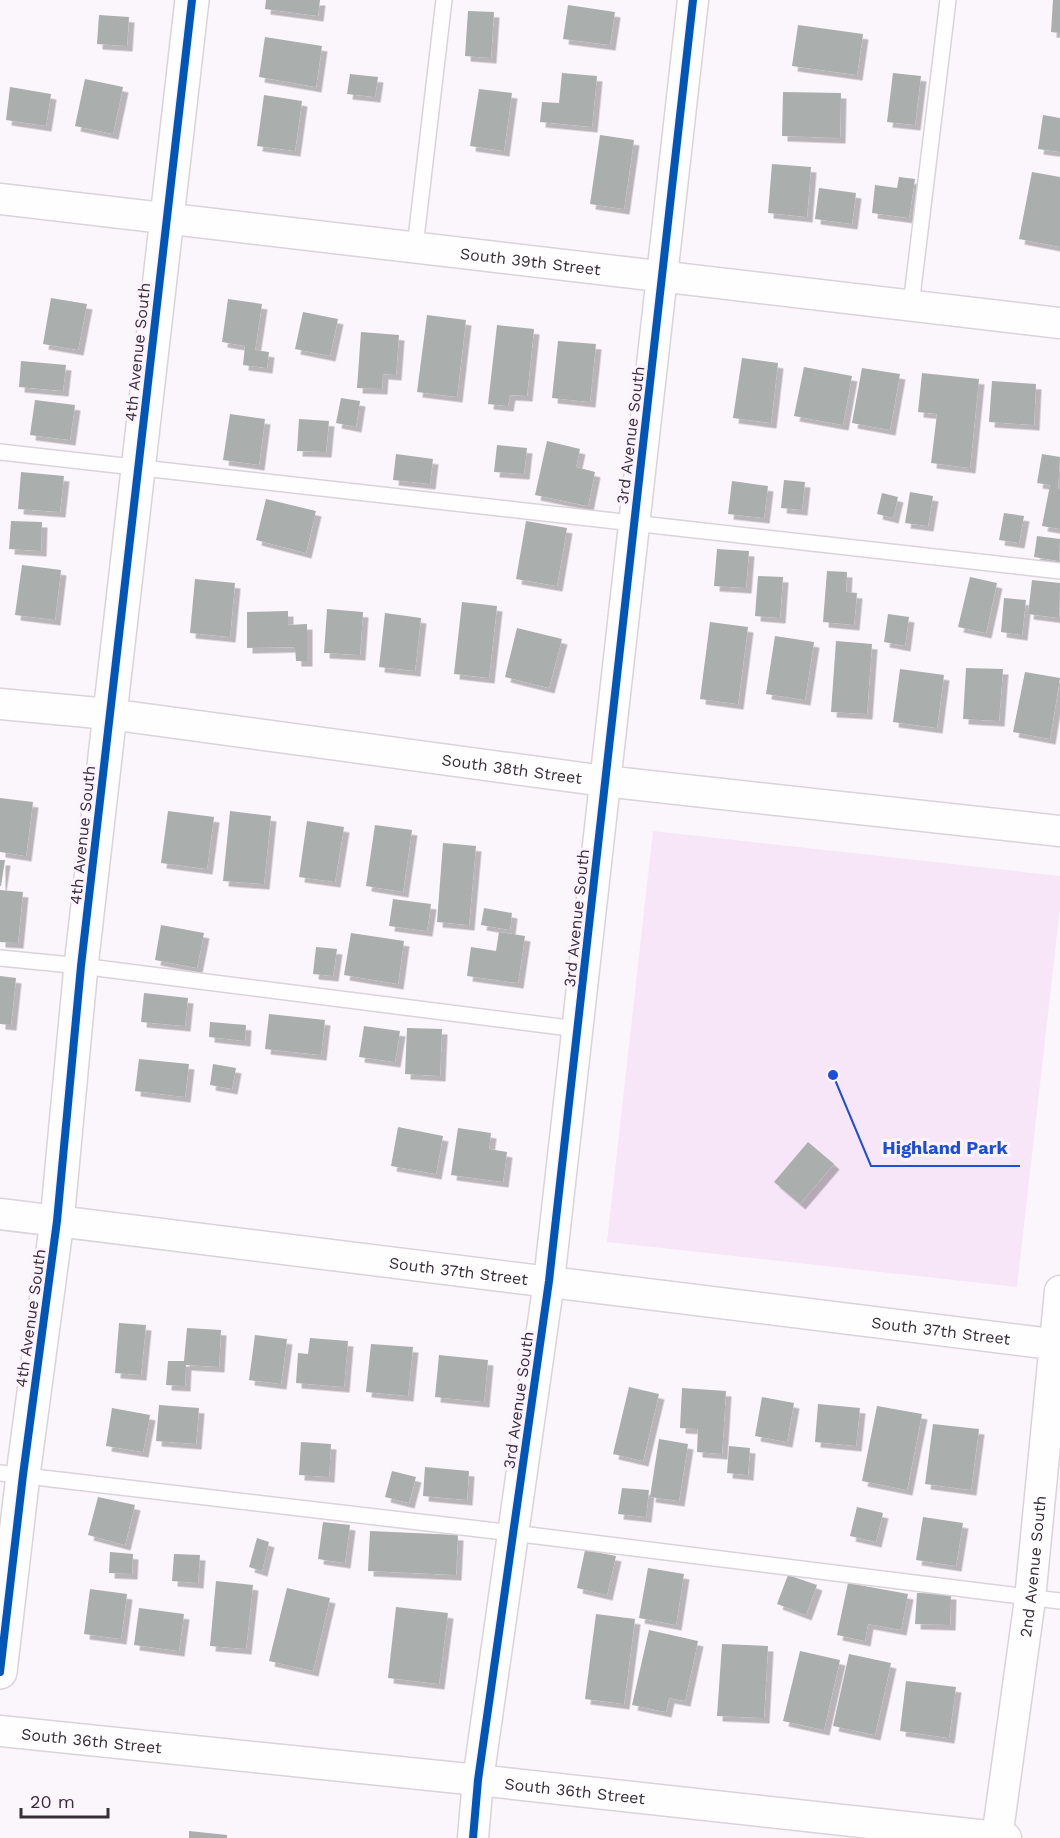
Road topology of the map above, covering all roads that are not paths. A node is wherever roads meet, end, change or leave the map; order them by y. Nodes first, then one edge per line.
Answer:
1 (192, 0) edge
2 (444, 0) edge
3 (693, 0) edge
4 (948, 0) edge
5 (0, 199) edge
6 (166, 219) junction
7 (415, 247) junction
8 (662, 276) junction
9 (911, 305) junction
10 (1060, 324) edge
11 (0, 452) edge
12 (138, 467) junction
13 (633, 522) junction
14 (1060, 571) edge
15 (0, 704) edge
16 (109, 714) junction
17 (604, 781) junction
18 (1060, 831) edge
19 (0, 958) edge
20 (81, 966) junction
21 (577, 1029) junction
22 (0, 1214) edge
23 (57, 1221) junction
24 (549, 1281) junction
25 (1060, 1291) edge
26 (1057, 1344) edge
27 (11, 1474) edge
28 (513, 1533) junction
29 (1030, 1599) junction
30 (1060, 1601) edge
31 (0, 1672) edge
32 (0, 1731) edge
33 (478, 1780) junction
34 (473, 1838) edge
35 (1000, 1838) edge

1 - 6 street, 4th Avenue South
2 - 7 lane
3 - 8 street, 3rd Avenue South
4 - 9 lane
5 - 6 street, South 39th Street
6 - 7 street, South 39th Street
6 - 12 street, 4th Avenue South
7 - 8 street, South 39th Street
8 - 9 street, South 39th Street
8 - 13 street, 3rd Avenue South
9 - 10 street, South 39th Street
11 - 12 lane
12 - 13 lane
12 - 16 street, 4th Avenue South
13 - 14 lane
13 - 17 street, 3rd Avenue South
15 - 16 street, South 38th Street
16 - 17 street, South 38th Street
16 - 20 street, 4th Avenue South
17 - 18 street, South 38th Street
17 - 21 street, 3rd Avenue South
19 - 20 lane
20 - 21 lane
20 - 23 street, 4th Avenue South
21 - 24 street, 3rd Avenue South
22 - 23 street, South 37th Street
23 - 24 street, South 37th Street
23 - 27 street, 4th Avenue South
24 - 26 street, South 37th Street
24 - 28 street, 3rd Avenue South
25 - 26 street, 2nd Avenue South
26 - 29 street, 2nd Avenue South
27 - 28 lane
27 - 31 street, 4th Avenue South
28 - 29 lane
28 - 33 street, 3rd Avenue South
29 - 30 lane
29 - 35 street, 2nd Avenue South
32 - 33 street, South 36th Street
33 - 34 street, 3rd Avenue South
33 - 35 street, South 36th Street

